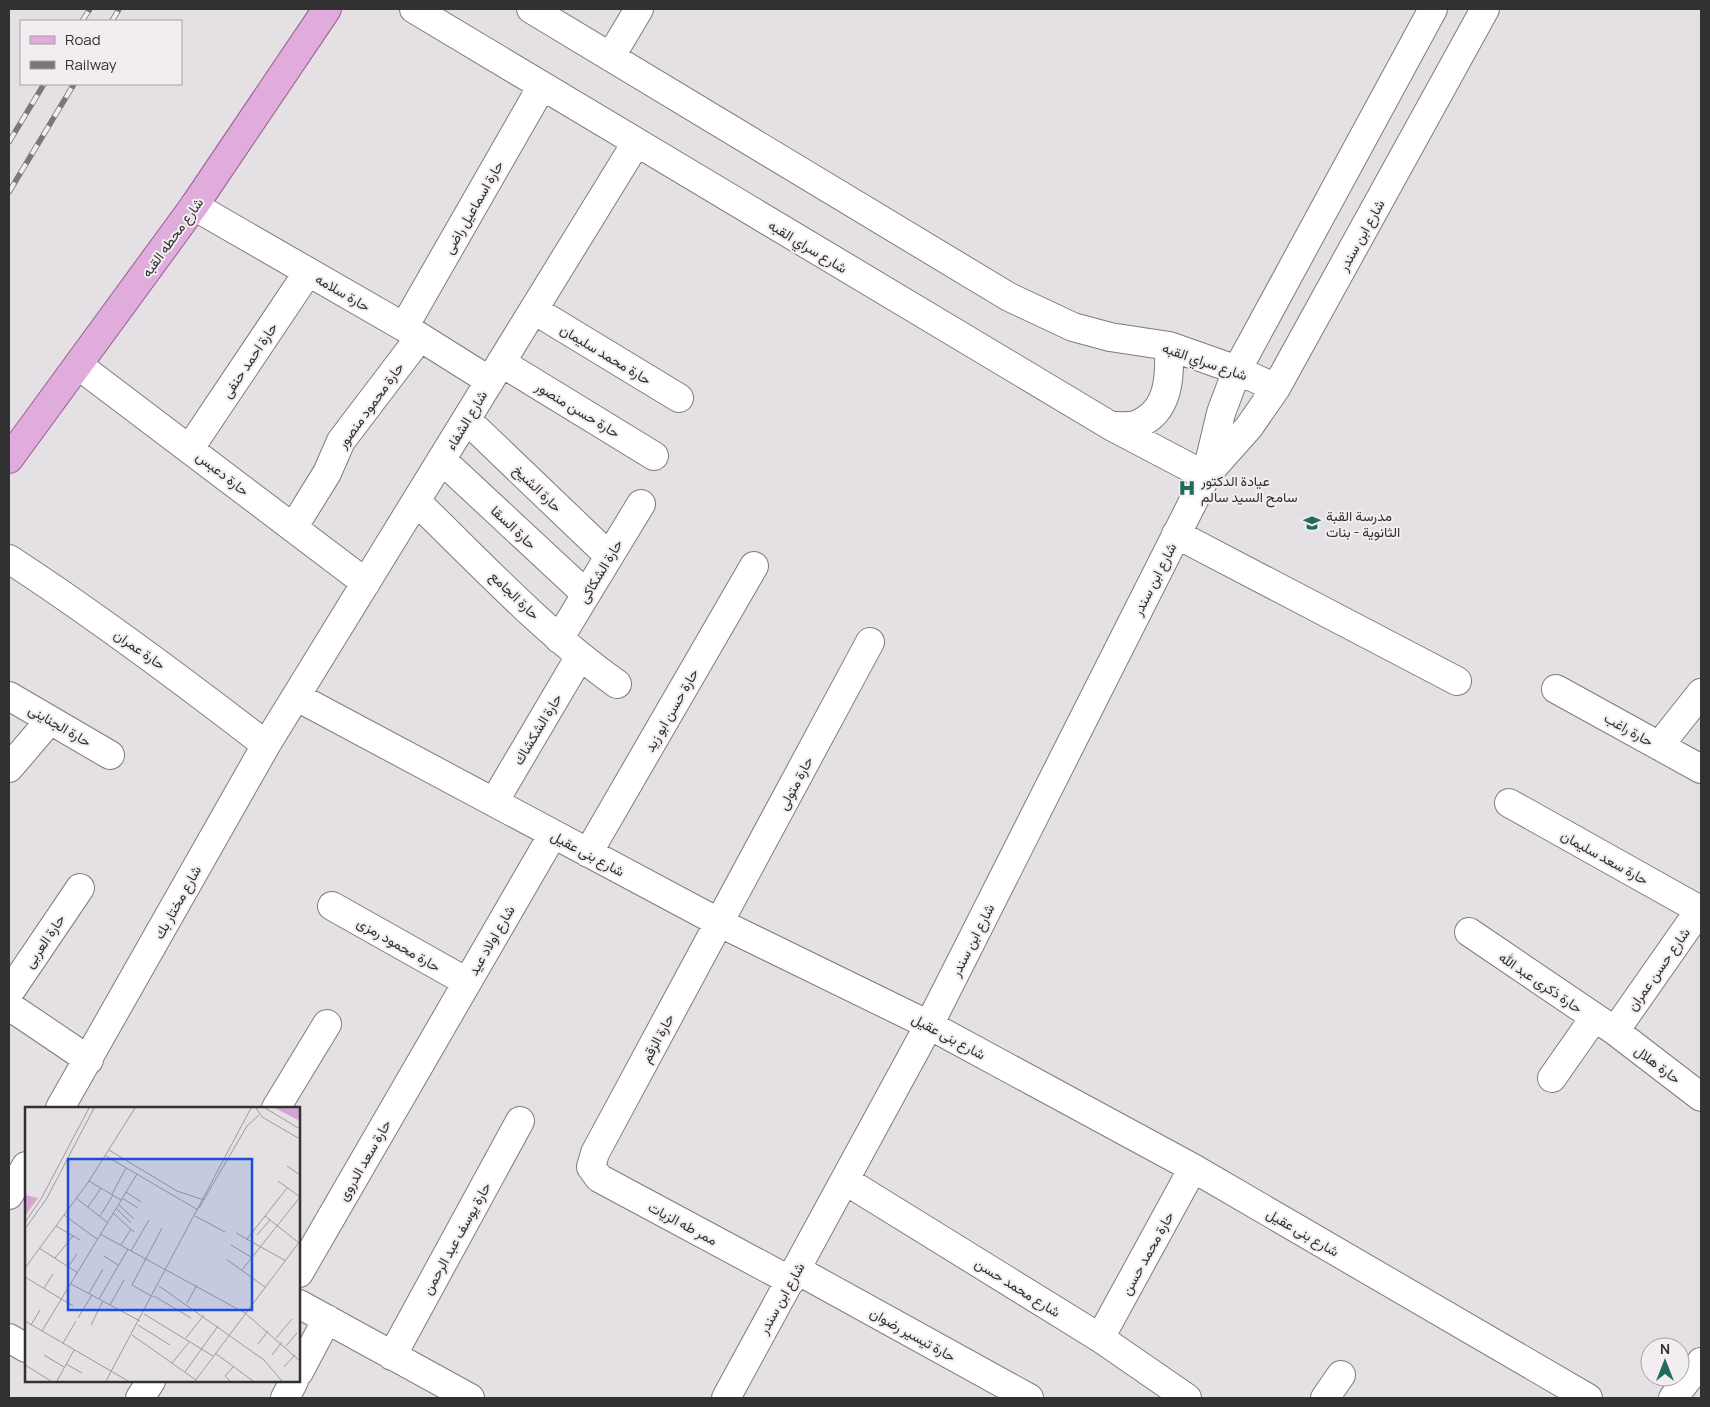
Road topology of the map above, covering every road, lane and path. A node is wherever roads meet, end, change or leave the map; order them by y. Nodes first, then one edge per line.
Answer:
1 (327, 9) edge
2 (414, 9) edge
3 (531, 9) edge
4 (639, 9) edge
5 (1433, 9) edge
6 (1485, 9) edge
7 (560, 16) edge
8 (611, 56) junction
9 (542, 86) junction
10 (636, 144) junction
11 (194, 206) junction
12 (308, 272) junction
13 (534, 310) junction
14 (412, 332) junction
15 (1169, 346) junction
16 (78, 364) junction
17 (1236, 370) junction
18 (496, 372) junction
19 (1276, 388) junction
20 (679, 398) dead end
21 (467, 420) junction
22 (1111, 426) junction
23 (190, 448) junction
24 (654, 456) dead end
25 (9, 459) edge
26 (442, 460) junction
27 (1206, 476) junction
28 (417, 502) junction
29 (641, 504) dead end
30 (293, 528) junction
31 (1176, 534) junction
32 (609, 556) junction
33 (9, 559) edge
34 (754, 566) dead end
35 (366, 583) junction
36 (586, 594) junction
37 (559, 639) junction
38 (870, 642) dead end
39 (580, 656) junction
40 (1457, 681) dead end
41 (617, 684) dead end
42 (1556, 689) dead end
43 (1701, 694) edge
44 (9, 696) edge
45 (297, 697) junction
46 (50, 720) junction
47 (266, 745) junction
48 (1659, 746) junction
49 (110, 755) dead end
50 (9, 768) edge
51 (1701, 769) edge
52 (494, 802) junction
53 (1509, 803) dead end
54 (553, 834) junction
55 (588, 853) junction
56 (80, 888) dead end
57 (332, 906) dead end
58 (1700, 909) edge
59 (720, 923) junction
60 (1469, 932) dead end
61 (467, 982) junction
62 (9, 993) edge
63 (9, 1006) edge
64 (327, 1024) dead end
65 (1604, 1024) junction
66 (929, 1025) junction
67 (429, 1047) joint
68 (89, 1060) junction
69 (1552, 1078) dead end
70 (1701, 1097) edge
71 (61, 1107) edge
72 (277, 1107) edge
73 (520, 1121) dead end
74 (595, 1153) joint
75 (25, 1168) edge
76 (1193, 1168) junction
77 (846, 1181) junction
78 (9, 1195) edge
79 (300, 1271) edge
80 (794, 1275) junction
81 (300, 1305) edge
82 (327, 1319) junction
83 (9, 1338) edge
84 (1100, 1338) junction
85 (25, 1347) edge
86 (392, 1356) junction
87 (1701, 1362) edge
88 (300, 1370) edge
89 (1341, 1375) dead end
90 (149, 1382) edge
91 (293, 1382) edge
92 (140, 1398) edge
93 (285, 1398) edge
94 (470, 1398) edge
95 (726, 1398) edge
96 (1029, 1398) edge
97 (1187, 1398) edge
98 (1325, 1398) edge
99 (1588, 1398) edge
100 (1673, 1398) edge

1 - 11 main road, شارع محطه القبه
2 - 9 street, شارع سراي القبه
3 - 7 street, شارع سراي القبه
4 - 8 street
5 - 17 street, شارع ابن سندر
6 - 19 street, شارع ابن سندر
7 - 8 street, شارع سراي القبه
8 - 15 street, شارع سراي القبه
9 - 10 street, شارع سراي القبه
9 - 14 street, حارة اسماعيل راضى
10 - 13 street, شارع الشفاء
10 - 22 street, شارع سراي القبه
11 - 12 street, حارة سلامه
11 - 16 main road, شارع محطه القبه
12 - 14 street, حارة سلامه
12 - 23 street, حارة احمد حنفى
13 - 18 street, شارع الشفاء
13 - 20 street, حارة محمد سليمان
14 - 18 street, حارة سلامه
14 - 30 street, حارة محمود منصور
15 - 17 street, شارع سراي القبه
15 - 22 street
16 - 23 street, حارة دعبس
16 - 25 main road, شارع محطه القبه
17 - 19 street, شارع سراي القبه
17 - 27 street, شارع ابن سندر
18 - 21 street, شارع الشفاء
18 - 24 street, حارة حسن منصور
19 - 27 street, شارع ابن سندر
21 - 26 street, شارع الشفاء
21 - 32 street, حارة الشيخ
22 - 27 street, شارع سراي القبه
23 - 30 street, حارة دعبس
26 - 28 street, شارع الشفاء
26 - 36 street, حارة السقا
27 - 31 street, شارع ابن سندر
28 - 35 street, شارع الشفاء
28 - 37 street, حارة الجامع
29 - 32 street, حارة الشكاكى
30 - 35 street, حارة دعبس
31 - 40 street
31 - 66 street, شارع ابن سندر
32 - 36 street, حارة الشكاكى
33 - 47 street, حارة عمران
34 - 55 street, حارة حسن ابو زيد
35 - 45 street, شارع الشفاء
36 - 37 street, حارة الشكاكى
37 - 39 street, حارة الجامع
38 - 59 street, حارة متولى
39 - 41 street, حارة الجامع
39 - 52 street, حارة الشكشاك
42 - 48 street, حارة راغب
43 - 48 street
44 - 46 street, حارة الجناينى
45 - 47 street, شارع مختار بك
45 - 52 street, شارع بنى عقيل
46 - 49 street, حارة الجناينى
46 - 50 street
47 - 68 street, شارع مختار بك
48 - 51 street, حارة راغب
52 - 54 street, شارع بنى عقيل
53 - 58 street, حارة سعد سليمان
54 - 55 street, شارع بنى عقيل
54 - 61 street, شارع اولاد عيد
55 - 59 street, شارع بنى عقيل
56 - 62 street, حارة العربى
57 - 61 street, حارة محمود رمزى
58 - 65 street, شارع حسن عمران
59 - 66 street, شارع بنى عقيل
59 - 74 street, حارة الزقم
60 - 65 street, حارة ذكرى عبد الله
61 - 67 street, شارع اولاد عيد
63 - 68 street
64 - 72 street
65 - 69 street, شارع حسن عمران
65 - 70 street, حارة هلال
66 - 76 street, شارع بنى عقيل
66 - 77 street, شارع ابن سندر
67 - 79 street, حارة سعد الدروى
68 - 71 street, شارع مختار بك
73 - 86 street, حارة يوسف عبد الرحمن
74 - 80 street, ممر طه الزيات
75 - 78 street
76 - 84 street, حارة محمد حسن
76 - 99 street, شارع بنى عقيل
77 - 80 street, شارع ابن سندر
77 - 84 street, شارع محمد حسن
80 - 95 street, شارع ابن سندر
80 - 96 street, حارة تيسير رضوان
81 - 82 street
82 - 86 street
82 - 88 street
83 - 85 street
84 - 97 street, شارع محمد حسن
86 - 94 street
87 - 100 street
89 - 98 street
90 - 92 street
91 - 93 street

